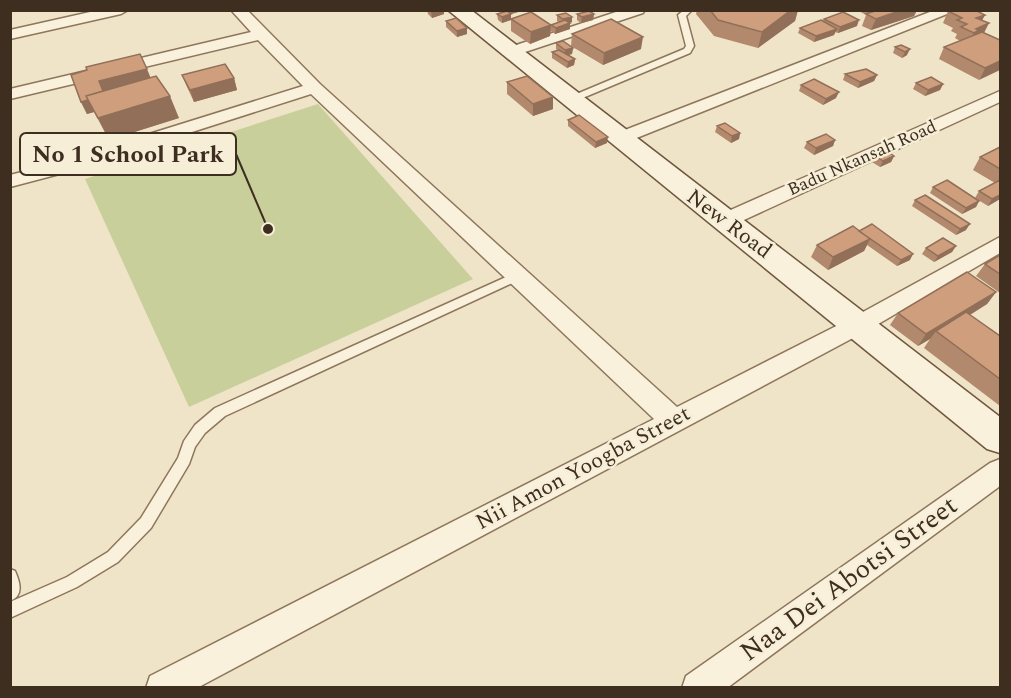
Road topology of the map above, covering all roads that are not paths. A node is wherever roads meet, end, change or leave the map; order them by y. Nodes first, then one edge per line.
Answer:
1 (121, 10) edge
2 (238, 10) edge
3 (458, 10) edge
4 (638, 10) edge
5 (689, 10) edge
6 (950, 10) edge
7 (262, 34) junction
8 (10, 35) edge
9 (510, 52) junction
10 (314, 88) junction
11 (10, 94) edge
12 (1000, 96) edge
13 (570, 100) junction
14 (618, 139) junction
15 (10, 181) edge
16 (724, 221) junction
17 (1000, 244) edge
18 (518, 276) junction
19 (860, 324) junction
20 (674, 421) junction
21 (1000, 438) edge
22 (1000, 471) edge
23 (10, 576) edge
24 (10, 594) edge
25 (10, 610) edge
26 (162, 687) edge
27 (698, 687) edge

1 - 8 street
2 - 7 street
3 - 9 street, New Road
4 - 9 street
5 - 13 lane
6 - 14 street
7 - 10 street
7 - 11 street
9 - 13 street, New Road
10 - 15 street
10 - 18 street
12 - 16 street, Badu Nkansah Road
13 - 14 street, New Road
14 - 16 street, New Road
16 - 19 street, New Road
17 - 19 street, Nii Amon Yoogba Street
18 - 20 street
18 - 25 lane
19 - 20 street, Nii Amon Yoogba Street
19 - 21 street, New Road
20 - 26 street, Nii Amon Yoogba Street
22 - 27 street, Naa Dei Abotsi Street
23 - 24 lane

